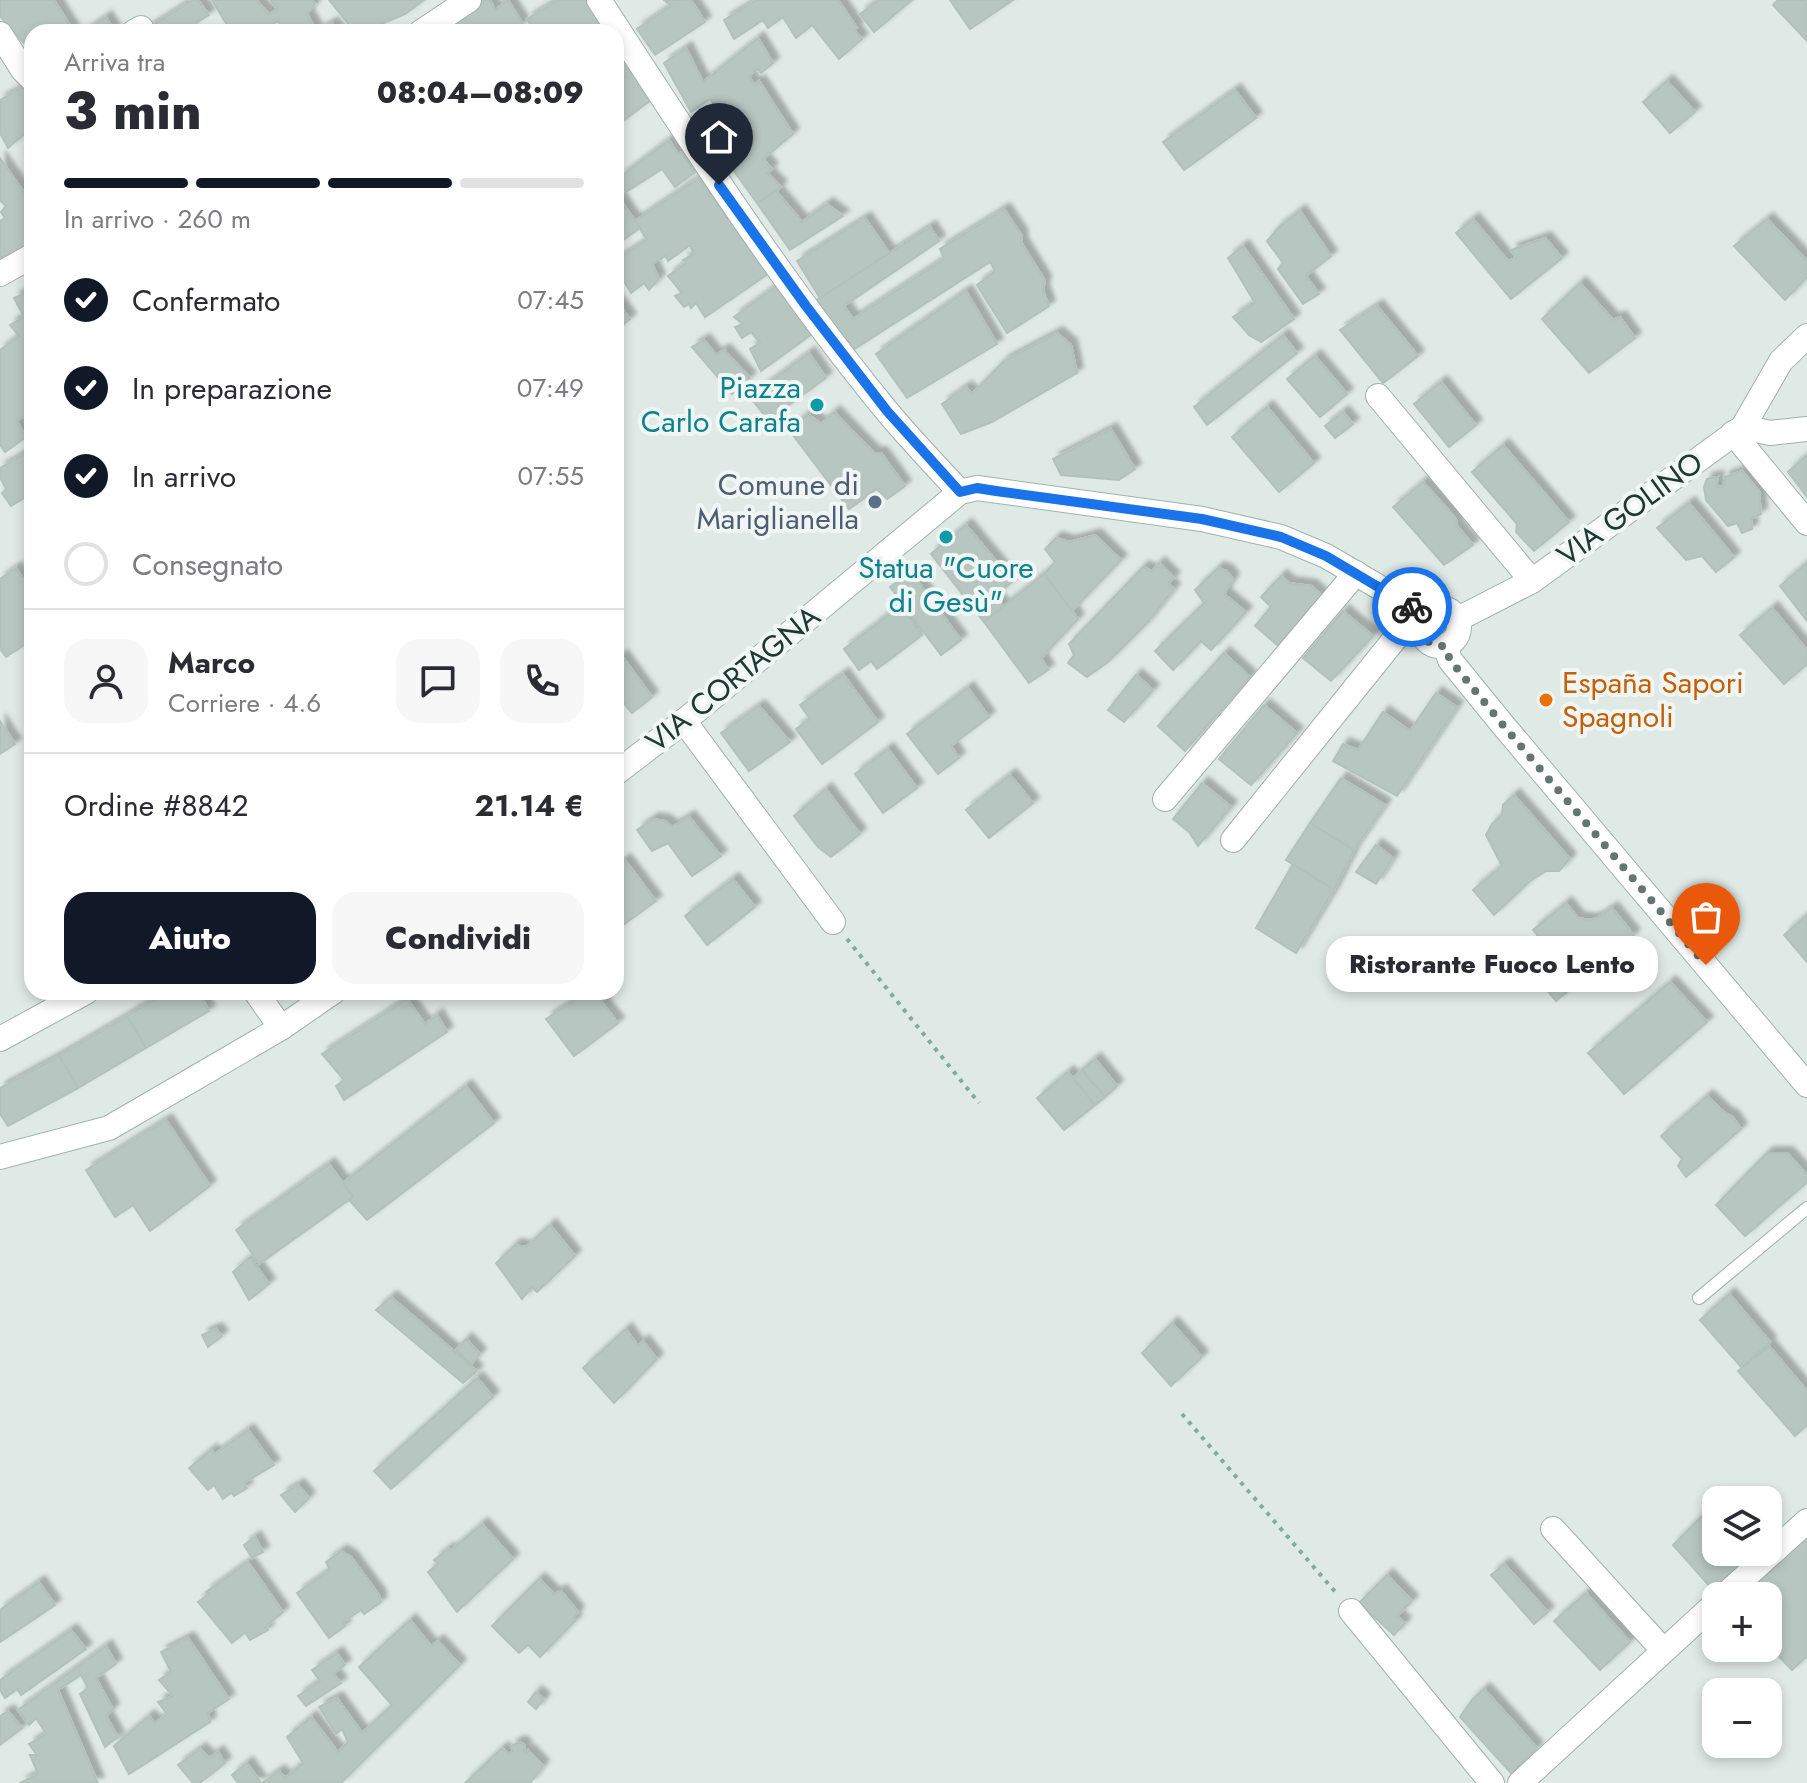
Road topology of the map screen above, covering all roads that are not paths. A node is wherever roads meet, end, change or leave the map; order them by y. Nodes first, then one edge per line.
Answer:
1 (469, 0) edge
2 (599, 0) edge
3 (433, 24) edge
4 (615, 24) edge
5 (0, 34) edge
6 (624, 39) edge
7 (24, 71) edge
8 (24, 260) edge
9 (0, 274) edge
10 (1807, 336) edge
11 (1378, 396) dead end
12 (1807, 429) edge
13 (1738, 430) junction
14 (960, 492) junction
15 (1807, 523) edge
16 (1356, 573) junction
17 (1532, 581) junction
18 (1421, 613) junction
19 (1458, 619) junction
20 (1445, 646) junction
21 (684, 721) junction
22 (624, 763) edge
23 (1165, 799) dead end
24 (1233, 840) dead end
25 (833, 922) road end
26 (71, 1000) edge
27 (262, 1000) edge
28 (321, 1000) edge
29 (281, 1028) junction
30 (0, 1039) edge
31 (1807, 1085) edge
32 (0, 1157) edge
33 (1807, 1208) edge
34 (1699, 1298) dead end
35 (1807, 1521) edge
36 (1553, 1529) dead end
37 (1739, 1582) edge
38 (1351, 1611) road end
39 (1702, 1615) edge
40 (1663, 1650) junction
41 (1492, 1783) edge
42 (1520, 1783) edge

1 - 3 street
2 - 4 street
5 - 7 street
6 - 14 street
8 - 9 street
10 - 13 street
11 - 17 street
12 - 13 street
13 - 15 street
13 - 17 street, VIA GOLINO
14 - 16 street
14 - 21 street, VIA CORTAGNA
16 - 18 street
16 - 23 street
17 - 19 street, VIA GOLINO
18 - 19 street
18 - 20 street
18 - 24 street
19 - 20 street
20 - 31 street
21 - 22 street, VIA CORTAGNA
21 - 25 street
26 - 30 street
27 - 29 street
28 - 29 street
29 - 32 street
33 - 34 lane
35 - 37 street
36 - 40 street
38 - 41 street
39 - 40 street
40 - 42 street

